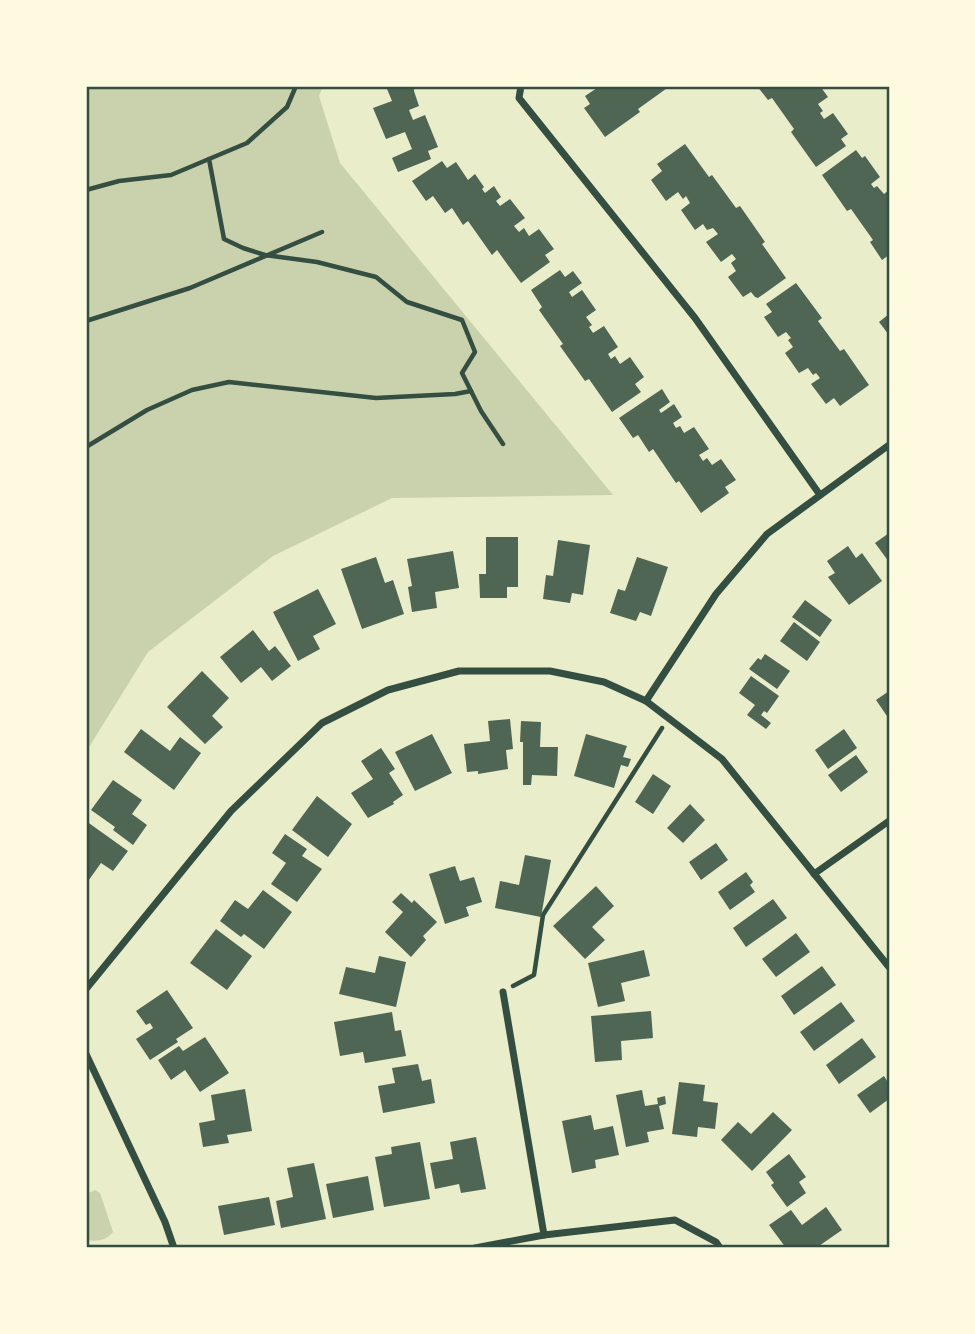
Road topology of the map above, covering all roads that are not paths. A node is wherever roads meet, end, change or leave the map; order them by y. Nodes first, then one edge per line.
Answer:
1 (521, 86) edge
2 (889, 444) edge
3 (820, 495) junction
4 (646, 701) junction
5 (889, 821) edge
6 (814, 874) junction
7 (889, 967) edge
8 (86, 989) edge
9 (503, 992) road end
10 (86, 1054) edge
11 (544, 1235) junction
12 (174, 1248) edge
13 (475, 1248) edge
14 (720, 1248) edge

1 - 3 street
2 - 3 street
3 - 4 street
4 - 6 street
4 - 8 street
5 - 6 street
6 - 7 street
9 - 11 street
10 - 12 street
11 - 13 street
11 - 14 street

